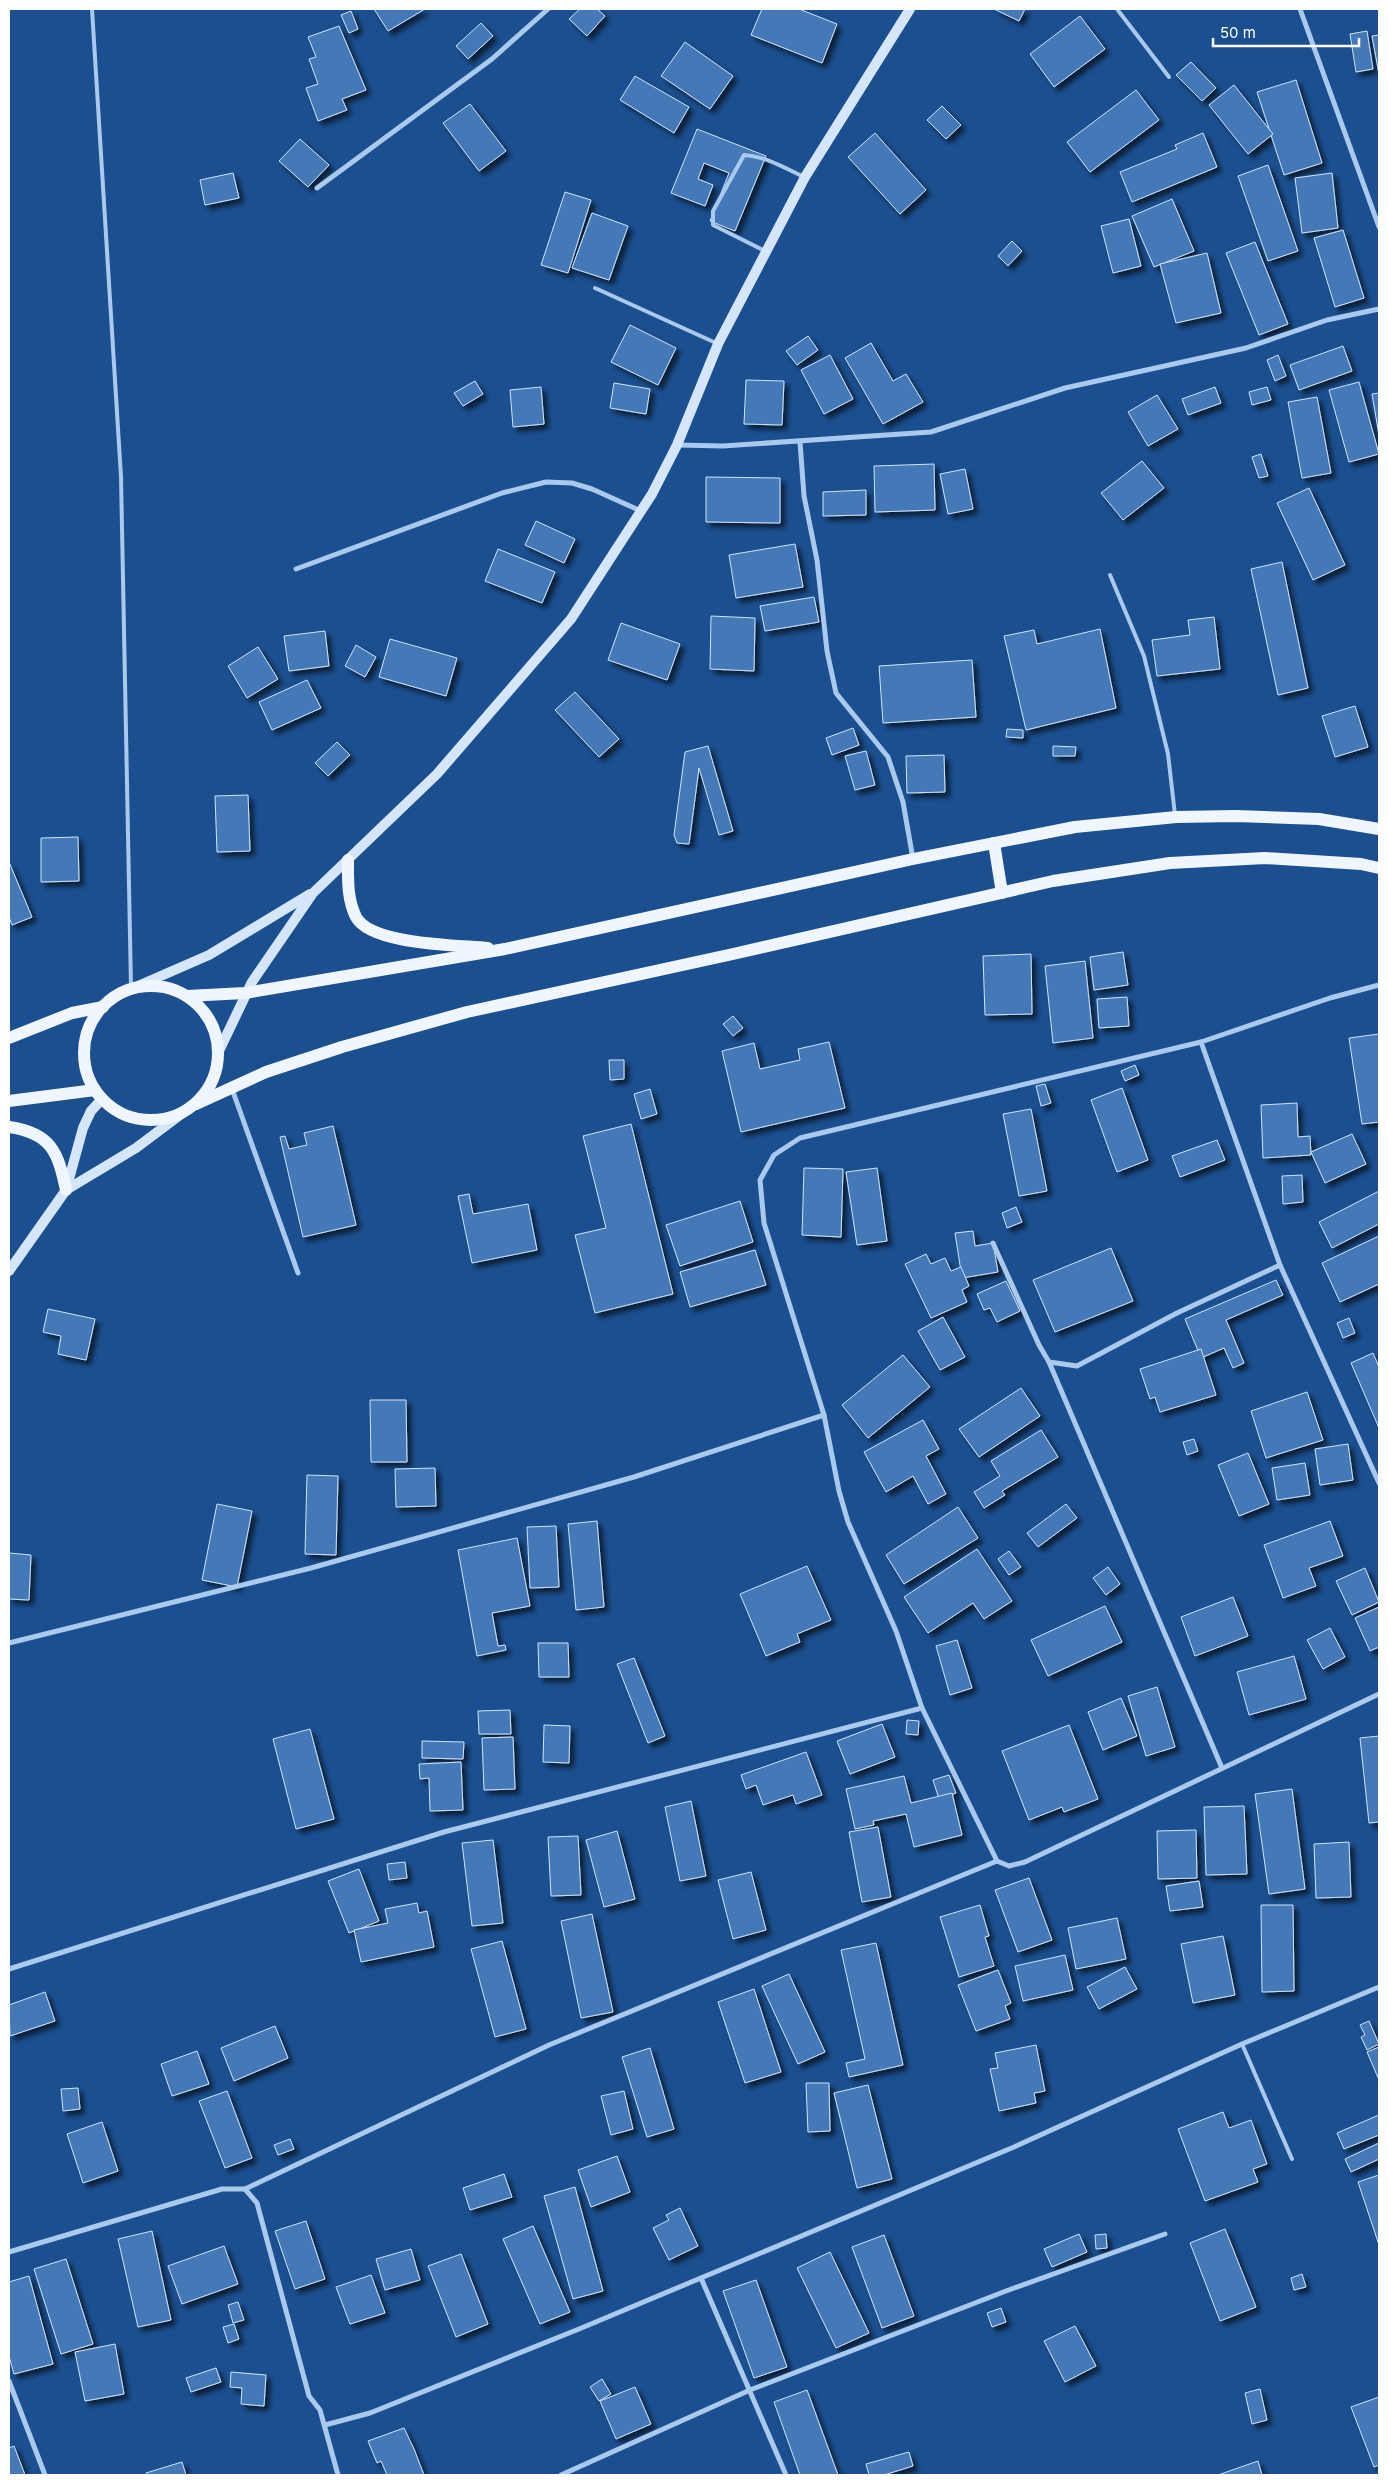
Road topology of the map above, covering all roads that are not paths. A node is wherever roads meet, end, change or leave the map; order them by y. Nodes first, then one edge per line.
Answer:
1 (92, 9) edge
2 (548, 9) edge
3 (910, 9) edge
4 (1116, 9) edge
5 (1300, 9) edge
6 (1169, 77) dead end
7 (805, 177) junction
8 (316, 188) dead end
9 (1379, 227) edge
10 (767, 252) junction
11 (595, 288) dead end
12 (1379, 309) edge
13 (718, 344) junction
14 (800, 442) junction
15 (676, 445) junction
16 (641, 511) junction
17 (296, 569) dead end
18 (1110, 575) dead end
19 (1176, 817) junction
20 (1379, 829) edge
21 (994, 843) junction
22 (912, 859) junction
23 (348, 860) junction
24 (1379, 868) edge
25 (313, 893) junction
26 (1002, 893) junction
27 (505, 949) junction
28 (1379, 985) edge
29 (131, 989) junction
30 (245, 993) junction
31 (187, 996) junction
32 (102, 1007) junction
33 (9, 1038) edge
34 (1201, 1042) junction
35 (217, 1056) junction
36 (231, 1086) junction
37 (98, 1094) junction
38 (9, 1100) edge
39 (196, 1104) junction
40 (184, 1112) junction
41 (9, 1127) edge
42 (66, 1190) junction
43 (993, 1242) dead end
44 (1280, 1265) junction
45 (9, 1271) edge
46 (298, 1272) dead end
47 (1049, 1362) junction
48 (824, 1415) junction
49 (1378, 1474) edge
50 (1379, 1483) edge
51 (9, 1643) edge
52 (1379, 1694) edge
53 (922, 1708) junction
54 (1222, 1768) junction
55 (997, 1860) junction
56 (9, 1969) edge
57 (1379, 1987) edge
58 (1242, 2044) junction
59 (1292, 2159) dead end
60 (245, 2189) junction
61 (1165, 2234) dead end
62 (9, 2252) edge
63 (701, 2278) junction
64 (9, 2381) edge
65 (750, 2390) junction
66 (325, 2425) junction
67 (45, 2475) edge
68 (338, 2475) edge
69 (562, 2475) edge
70 (786, 2475) edge

1 - 29 lane
2 - 8 street
3 - 7 street
4 - 6 lane
5 - 9 street
7 - 10 street
7 - 10 lane
10 - 13 street
11 - 13 lane
12 - 14 street
13 - 15 street
14 - 15 street
14 - 22 street
15 - 16 street
16 - 17 street
16 - 23 street
18 - 19 lane
19 - 20 main road
19 - 21 main road
21 - 22 main road
21 - 26 main road
22 - 27 main road
23 - 25 street
23 - 27 main road
24 - 26 main road
25 - 29 street
25 - 30 street
26 - 36 main road
27 - 30 main road
28 - 34 street
29 - 31 main road
29 - 32 main road
30 - 31 main road
30 - 35 street
31 - 35 main road
32 - 33 main road
32 - 37 main road
34 - 44 street
34 - 48 street
35 - 39 main road
36 - 39 main road
36 - 46 street
37 - 38 main road
37 - 40 main road
37 - 42 street
39 - 40 main road
40 - 42 street
41 - 42 main road
42 - 45 street
43 - 47 street
44 - 47 street
44 - 49 street
47 - 54 street
48 - 51 street
48 - 53 street
49 - 50 street
52 - 54 street
53 - 55 street
53 - 56 street
54 - 55 street
55 - 60 street
57 - 58 street
58 - 59 lane
58 - 63 street
60 - 62 street
60 - 66 street
61 - 65 street
63 - 65 street
63 - 66 street
64 - 67 street
65 - 69 street
65 - 70 street
66 - 68 street

